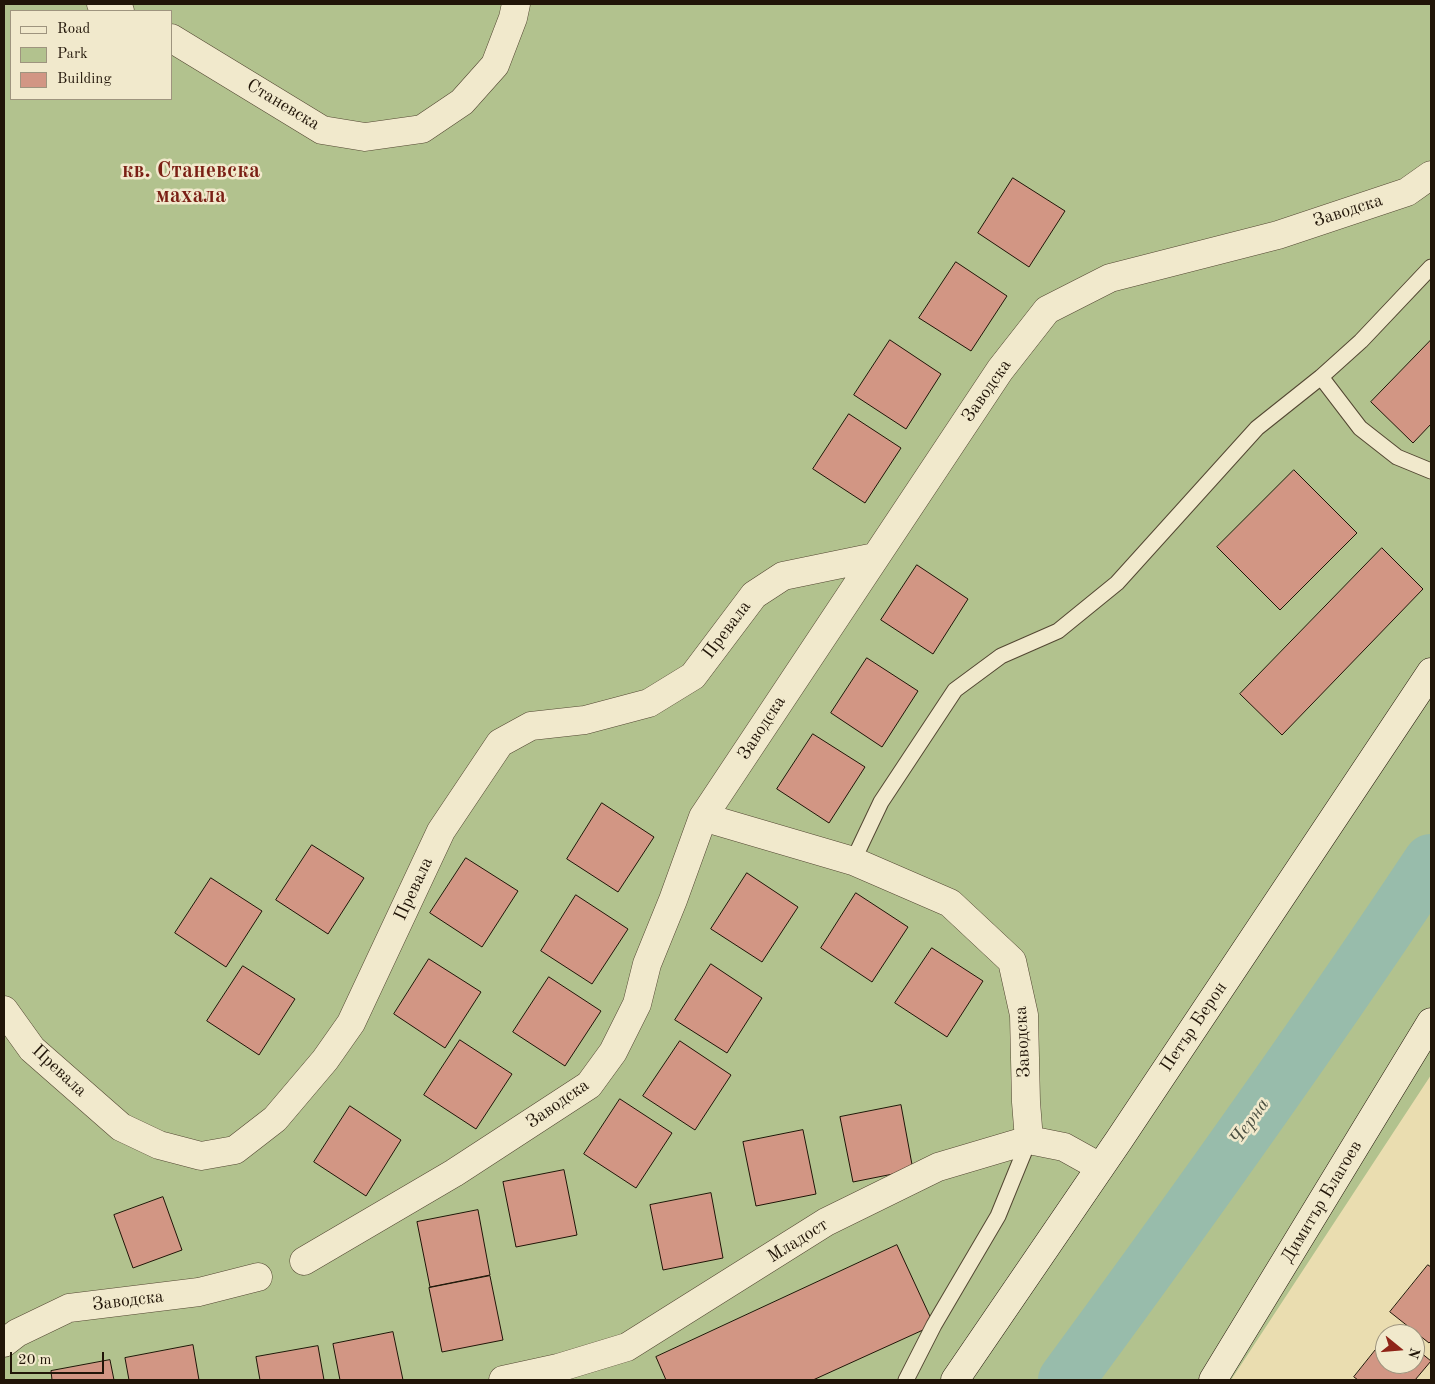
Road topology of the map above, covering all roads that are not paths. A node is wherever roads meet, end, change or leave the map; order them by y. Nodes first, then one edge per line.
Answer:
1 (101, 4) edge
2 (516, 4) edge
3 (117, 10) edge
4 (172, 39) edge
5 (1431, 175) edge
6 (1431, 267) edge
7 (1321, 377) junction
8 (1431, 471) edge
9 (875, 557) junction
10 (1431, 672) edge
11 (703, 817) junction
12 (853, 861) junction
13 (4, 1010) edge
14 (1427, 1035) edge
15 (1029, 1140) junction
16 (1100, 1167) junction
17 (304, 1261) dead end
18 (258, 1277) dead end
19 (4, 1343) edge
20 (503, 1380) edge
21 (906, 1380) edge
22 (954, 1380) edge
23 (1213, 1380) edge

1 - 3 street
2 - 4 street, Станевска
5 - 9 street, Заводска
6 - 7 lane
7 - 8 lane
7 - 12 lane
9 - 11 street, Заводска
9 - 13 street, Превала
10 - 16 street, Петър Берон
11 - 12 street, Заводска
11 - 17 street, Заводска
12 - 15 street, Заводска
14 - 23 street, Димитър Благоев
15 - 16 street, Младост
15 - 20 street, Младост
15 - 21 lane
16 - 22 street, Петър Берон
18 - 19 street, Заводска

